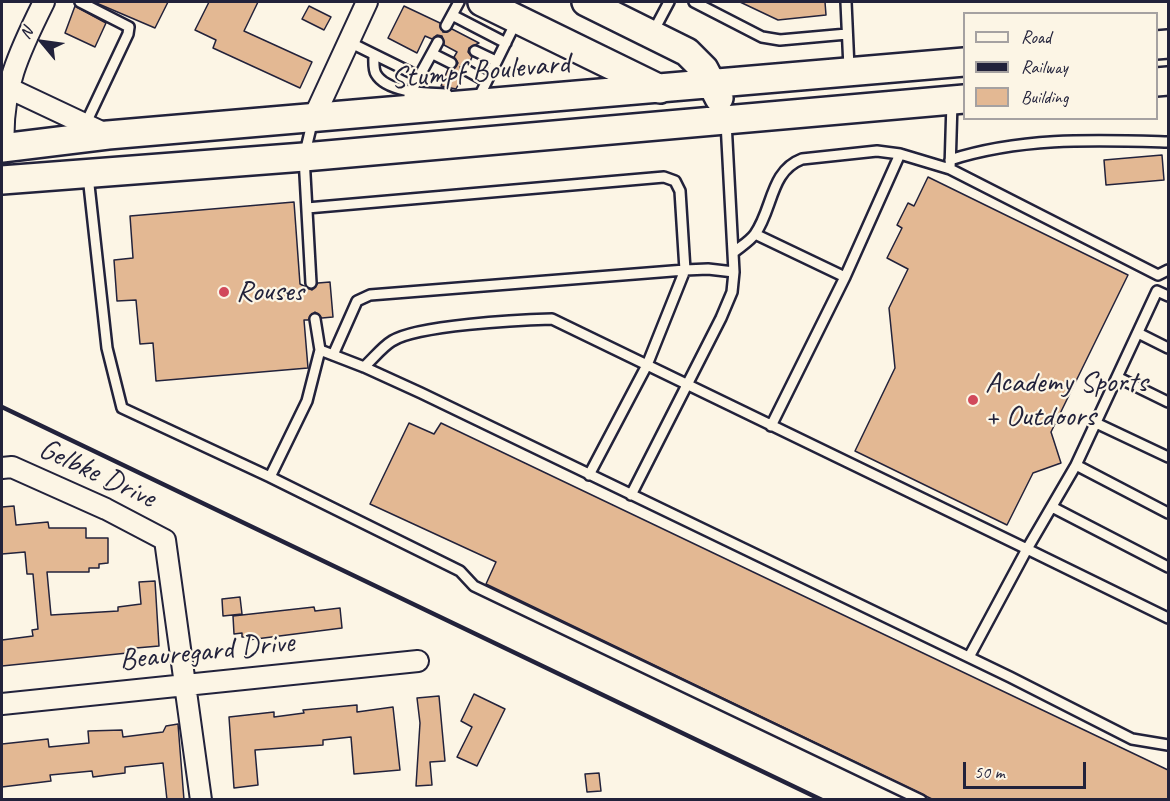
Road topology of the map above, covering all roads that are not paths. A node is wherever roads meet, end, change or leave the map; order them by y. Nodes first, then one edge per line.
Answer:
1 (44, 2) edge
2 (80, 2) edge
3 (367, 2) edge
4 (459, 2) edge
5 (482, 2) edge
6 (586, 2) edge
7 (669, 2) edge
8 (694, 2) edge
9 (846, 2) edge
10 (452, 15) junction
11 (446, 26) dead end
12 (512, 31) junction
13 (652, 34) junction
14 (847, 34) junction
15 (349, 42) junction
16 (438, 42) dead end
17 (475, 51) dead end
18 (433, 54) junction
19 (374, 55) junction
20 (496, 61) junction
21 (963, 62) edge
22 (451, 63) dead end
23 (466, 70) dead end
24 (849, 72) junction
25 (420, 77) junction
26 (486, 81) junction
27 (714, 85) junction
28 (4, 87) edge
29 (660, 90) junction
30 (477, 100) junction
31 (958, 100) edge
32 (406, 102) junction
33 (313, 119) junction
34 (726, 120) junction
35 (96, 130) junction
36 (1168, 142) edge
37 (900, 154) junction
38 (304, 157) junction
39 (6, 164) edge
40 (950, 164) junction
41 (88, 174) junction
42 (307, 208) junction
43 (755, 234) junction
44 (733, 253) junction
45 (685, 270) junction
46 (1168, 270) edge
47 (734, 272) junction
48 (1158, 275) junction
49 (845, 277) junction
50 (311, 284) dead end
51 (1157, 291) junction
52 (1168, 296) edge
53 (315, 319) dead end
54 (1138, 333) junction
55 (1168, 348) edge
56 (320, 350) junction
57 (333, 355) junction
58 (647, 365) junction
59 (364, 367) junction
60 (1117, 377) junction
61 (687, 384) junction
62 (1168, 402) edge
63 (1096, 423) junction
64 (771, 426) junction
65 (1168, 457) edge
66 (1076, 465) junction
67 (2, 468) edge
68 (589, 475) junction
69 (270, 477) junction
70 (631, 495) junction
71 (1052, 507) junction
72 (1168, 513) edge
73 (1027, 549) junction
74 (1168, 567) edge
75 (1168, 618) edge
76 (969, 657) junction
77 (418, 662) dead end
78 (186, 684) junction
79 (2, 704) edge
80 (1168, 745) edge
81 (201, 800) edge
82 (921, 800) edge

1 - 28 street
2 - 35 lane
3 - 15 street
4 - 10 lane
5 - 12 main road
6 - 13 main road
7 - 13 lane
8 - 14 lane
9 - 14 lane
10 - 11 lane
10 - 12 lane
12 - 20 lane
12 - 29 main road
13 - 27 main road
14 - 24 lane
15 - 19 lane
15 - 33 street
16 - 18 lane
17 - 20 lane
18 - 22 lane
18 - 25 lane
19 - 25 lane
19 - 32 lane
20 - 26 lane
21 - 24 main road, Stumpf Boulevard
23 - 26 lane
24 - 27 main road, Stumpf Boulevard
25 - 32 lane
26 - 30 lane
27 - 29 main road, Stumpf Boulevard
27 - 34 main road
28 - 35 street
28 - 39 street
29 - 30 main road, Stumpf Boulevard
29 - 34 main road
30 - 32 main road, Stumpf Boulevard
31 - 34 main road
31 - 40 lane
32 - 33 main road, Stumpf Boulevard
33 - 35 main road, Stumpf Boulevard
33 - 38 lane
34 - 38 main road
34 - 44 lane
35 - 39 main road, Stumpf Boulevard
36 - 40 lane
37 - 40 lane
37 - 43 lane
37 - 49 lane
38 - 41 main road
38 - 42 lane
39 - 41 main road
40 - 48 lane
41 - 69 lane
42 - 45 lane
42 - 50 lane
43 - 44 lane
43 - 49 lane
44 - 47 lane
45 - 47 lane
45 - 57 lane
45 - 58 lane
46 - 48 lane
47 - 61 lane
48 - 51 lane
49 - 64 lane
51 - 52 lane
51 - 54 lane
53 - 56 lane
54 - 55 lane
54 - 60 lane
56 - 57 lane
56 - 69 lane
57 - 59 lane
58 - 59 lane
58 - 61 lane
58 - 68 lane
59 - 68 lane
60 - 62 lane
60 - 63 lane
61 - 64 lane
61 - 70 lane
63 - 65 lane
63 - 66 lane
64 - 73 lane
66 - 71 lane
66 - 72 lane
67 - 78 street, Gelbke Drive
68 - 70 lane
69 - 82 lane
70 - 76 lane
71 - 73 lane
71 - 74 lane
73 - 75 lane
73 - 76 lane
76 - 80 lane
77 - 78 street, Beauregard Drive
78 - 79 street, Beauregard Drive
78 - 81 street

